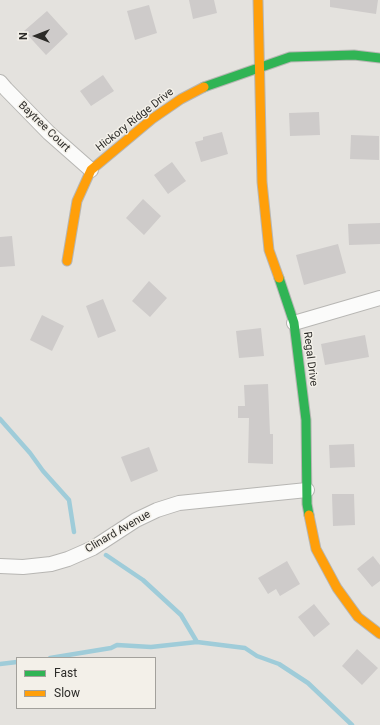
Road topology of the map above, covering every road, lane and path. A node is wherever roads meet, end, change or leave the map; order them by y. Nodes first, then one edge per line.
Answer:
1 (258, 0) edge
2 (380, 58) edge
3 (260, 67) junction
4 (0, 82) edge
5 (91, 170) junction
6 (67, 261) dead end
7 (380, 298) edge
8 (294, 323) junction
9 (307, 490) junction
10 (0, 566) edge
11 (380, 634) edge

1 - 3 street, Regal Drive
2 - 3 street, Hickory Ridge Drive
3 - 5 street, Hickory Ridge Drive
3 - 8 street, Regal Drive
4 - 5 street, Baytree Court
5 - 6 street, Hickory Ridge Drive
7 - 8 street
8 - 9 street, Regal Drive
9 - 10 street, Clinard Avenue
9 - 11 street, Regal Drive

